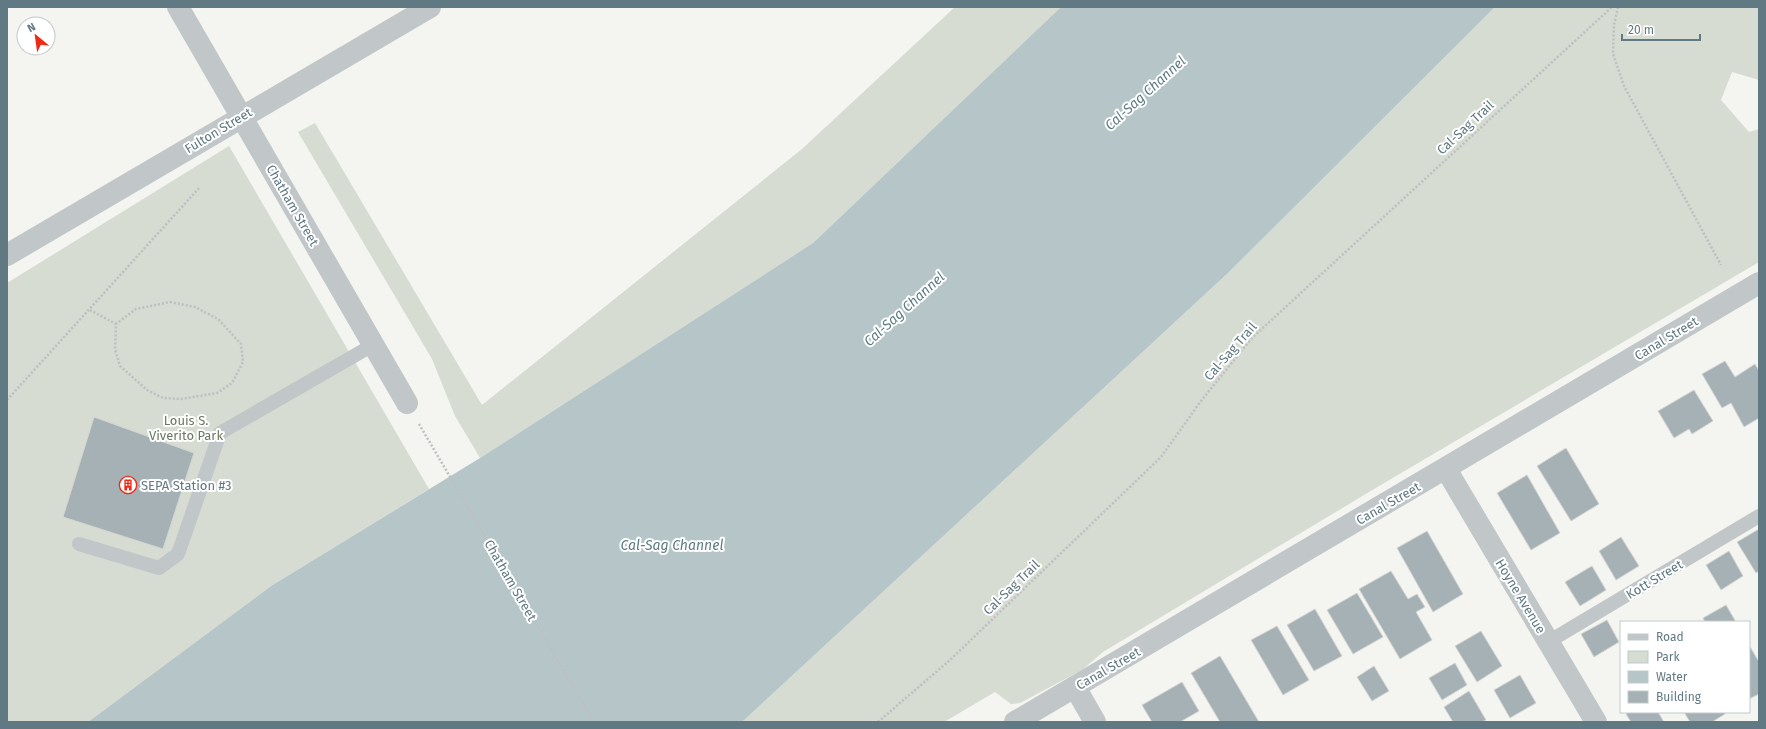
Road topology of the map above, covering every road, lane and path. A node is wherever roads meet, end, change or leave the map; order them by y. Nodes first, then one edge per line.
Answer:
1 (178, 7) edge
2 (1612, 7) edge
3 (1618, 7) edge
4 (422, 9) edge
5 (242, 116) junction
6 (200, 187) dead end
7 (7, 255) edge
8 (1721, 265) dead end
9 (1759, 283) edge
10 (90, 310) junction
11 (116, 324) junction
12 (373, 345) junction
13 (7, 400) edge
14 (407, 403) dead end
15 (428, 438) dead end
16 (1446, 469) junction
17 (1759, 516) edge
18 (79, 544) dead end
19 (1548, 642) junction
20 (1075, 687) junction
21 (594, 722) edge
22 (878, 722) edge
23 (1015, 722) edge
24 (1095, 722) edge
25 (1596, 722) edge

1 - 5 street, Chatham Street
2 - 22 path, Cal-Sag Trail
3 - 8 path
4 - 5 street, Fulton Street
5 - 7 street, Fulton Street
5 - 12 street, Chatham Street
6 - 10 path
9 - 16 street, Canal Street
10 - 11 path
10 - 13 path
11 - 11 path
12 - 14 street, Chatham Street
12 - 18 lane
15 - 21 path, Chatham Street
16 - 19 street, Hoyne Avenue
16 - 20 street, Canal Street
17 - 19 lane, Kott Street
19 - 25 street, Hoyne Avenue
20 - 23 street, Canal Street
20 - 24 street

